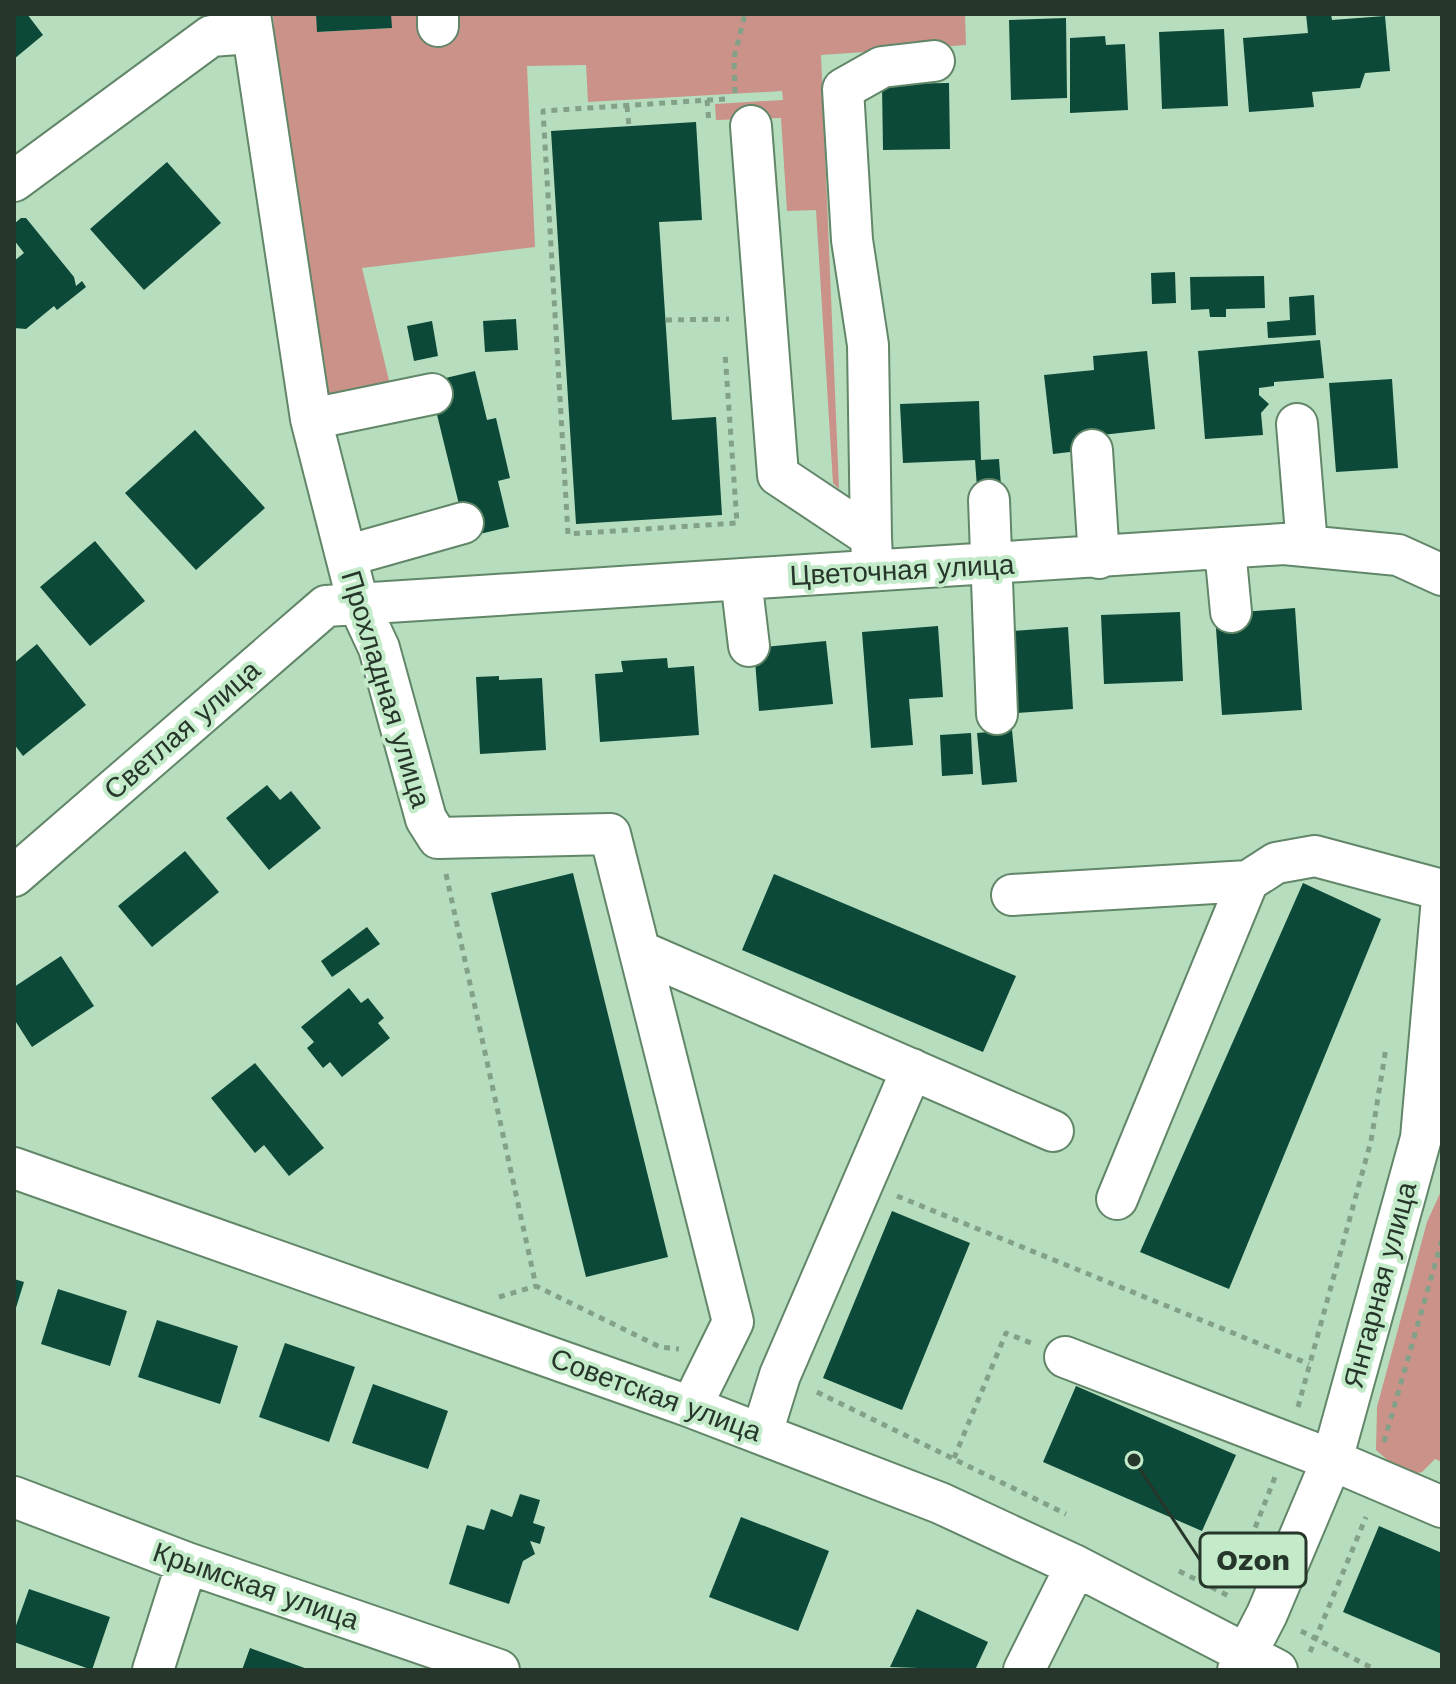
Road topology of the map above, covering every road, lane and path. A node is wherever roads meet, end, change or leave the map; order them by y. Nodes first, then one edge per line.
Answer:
1 (745, 14) edge
2 (251, 23) edge
3 (934, 61) dead end
4 (627, 106) junction
5 (744, 107) junction
6 (629, 126) dead end
7 (14, 181) edge
8 (766, 319) junction
9 (666, 320) dead end
10 (432, 394) dead end
11 (311, 419) junction
12 (1297, 424) dead end
13 (1092, 450) dead end
14 (989, 500) dead end
15 (648, 520) dead end
16 (463, 523) dead end
17 (737, 523) dead end
18 (648, 528) junction
19 (1307, 546) junction
20 (1225, 549) junction
21 (872, 554) junction
22 (346, 556) junction
23 (1099, 558) junction
24 (993, 564) junction
25 (1442, 575) edge
26 (741, 579) junction
27 (358, 603) junction
28 (1231, 612) dead end
29 (749, 646) dead end
30 (997, 714) dead end
31 (14, 876) edge
32 (1248, 881) junction
33 (1442, 890) edge
34 (1012, 895) dead end
35 (1442, 898) edge
36 (642, 952) junction
37 (1388, 1035) dead end
38 (912, 1069) junction
39 (1053, 1131) dead end
40 (1432, 1137) edge
41 (14, 1168) edge
42 (862, 1182) junction
43 (1117, 1199) dead end
44 (1065, 1357) joint
45 (1309, 1364) junction
46 (691, 1407) junction
47 (762, 1433) junction
48 (1288, 1443) junction
49 (954, 1458) dead end
50 (1332, 1460) junction
51 (14, 1497) edge
52 (1442, 1507) edge
53 (187, 1563) junction
54 (1076, 1566) junction
55 (1240, 1568) dead end
56 (1235, 1582) dead end
57 (1229, 1596) dead end
58 (1254, 1665) edge
59 (153, 1670) edge
60 (498, 1670) edge
61 (1024, 1670) edge

1 - 5 path
2 - 7 street
2 - 11 street, Прохладная улица
3 - 21 street
4 - 5 path
4 - 6 path
4 - 18 path
5 - 8 street
8 - 9 path
8 - 21 street
10 - 11 street
11 - 22 street, Прохладная улица
12 - 19 street
13 - 23 street
14 - 24 street
15 - 18 path
16 - 22 street
17 - 18 path
19 - 20 street, Цветочная улица
19 - 25 street, Цветочная улица
20 - 23 street, Цветочная улица
20 - 28 street
21 - 24 street, Цветочная улица
21 - 26 street, Цветочная улица
22 - 27 street, Прохладная улица
23 - 24 street, Цветочная улица
24 - 30 street
26 - 27 street, Цветочная улица
26 - 29 street
27 - 31 street, Светлая улица
27 - 36 street, Прохладная улица
32 - 33 street
32 - 34 street
32 - 43 street
35 - 40 street, Янтарная улица
36 - 38 street
36 - 46 street, Прохладная улица
37 - 45 path
38 - 39 street
38 - 42 street
40 - 50 street, Янтарная улица
41 - 46 street, Советская улица
42 - 45 path
42 - 47 street
44 - 48 street
44 - 49 path
45 - 48 path
46 - 47 street, Советская улица
47 - 54 street, Советская улица
48 - 50 street
48 - 55 path
50 - 52 street
50 - 58 street, Янтарная улица
51 - 53 street, Крымская улица
53 - 59 street
53 - 60 street, Крымская улица
54 - 58 street, Советская улица
54 - 61 street
56 - 57 path

